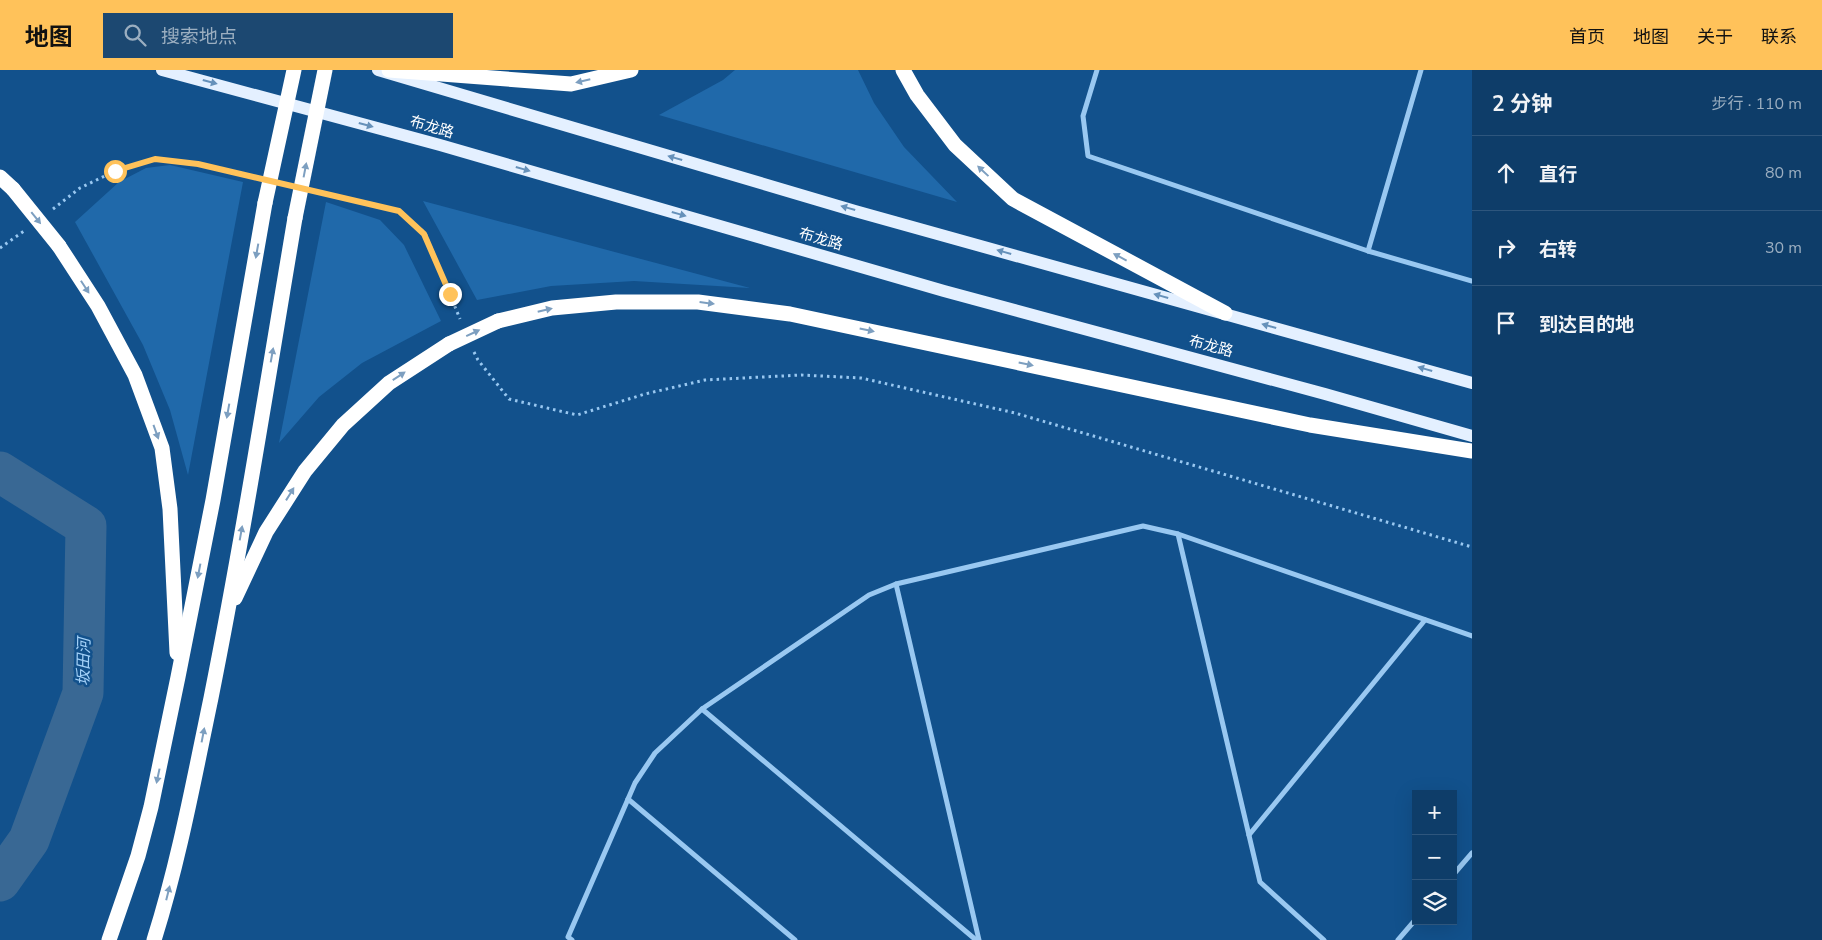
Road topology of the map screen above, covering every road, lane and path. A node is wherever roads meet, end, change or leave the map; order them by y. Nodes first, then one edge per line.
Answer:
1 (162, 70) edge
2 (294, 70) edge
3 (325, 70) edge
4 (378, 70) edge
5 (389, 70) edge
6 (631, 70) edge
7 (903, 70) edge
8 (1097, 70) edge
9 (1421, 70) edge
10 (0, 177) edge
11 (254, 177) dead end
12 (310, 191) dead end
13 (49, 212) dead end
14 (25, 230) dead end
15 (0, 248) edge
16 (1368, 251) junction
17 (1472, 281) edge
18 (1225, 314) junction
19 (464, 327) dead end
20 (471, 344) dead end
21 (1472, 383) edge
22 (1472, 436) edge
23 (1472, 451) edge
24 (1178, 534) junction
25 (1472, 547) edge
26 (896, 584) junction
27 (227, 615) junction
28 (1425, 620) junction
29 (1472, 636) edge
30 (178, 677) junction
31 (702, 709) junction
32 (628, 799) junction
33 (1249, 835) junction
34 (1472, 853) edge
35 (1457, 870) edge
36 (1412, 924) edge
37 (109, 940) edge
38 (154, 940) edge
39 (572, 940) edge
40 (795, 940) edge
41 (977, 940) edge
42 (1324, 940) edge
43 (1398, 940) edge

1 -> 22 main road, 布龙路
2 -> 30 highway, bridge
27 -> 3 highway, bridge
18 -> 4 main road
6 -> 5 highway
18 -> 7 highway
8 - 16 street
9 - 16 street
10 -> 30 highway, bridge
11 - 13 path
12 - 19 path
14 - 15 path
16 - 17 street
21 -> 18 main road
20 - 25 path
27 -> 23 highway, bridge
24 - 26 street
24 - 28 street
24 - 33 street
26 - 31 street
26 - 41 street
38 -> 27 highway
28 - 29 street
28 - 33 street
30 -> 37 highway
31 - 32 street
31 - 41 street
32 - 39 street
32 - 40 street
33 - 42 street
34 - 35 street
36 - 43 street

